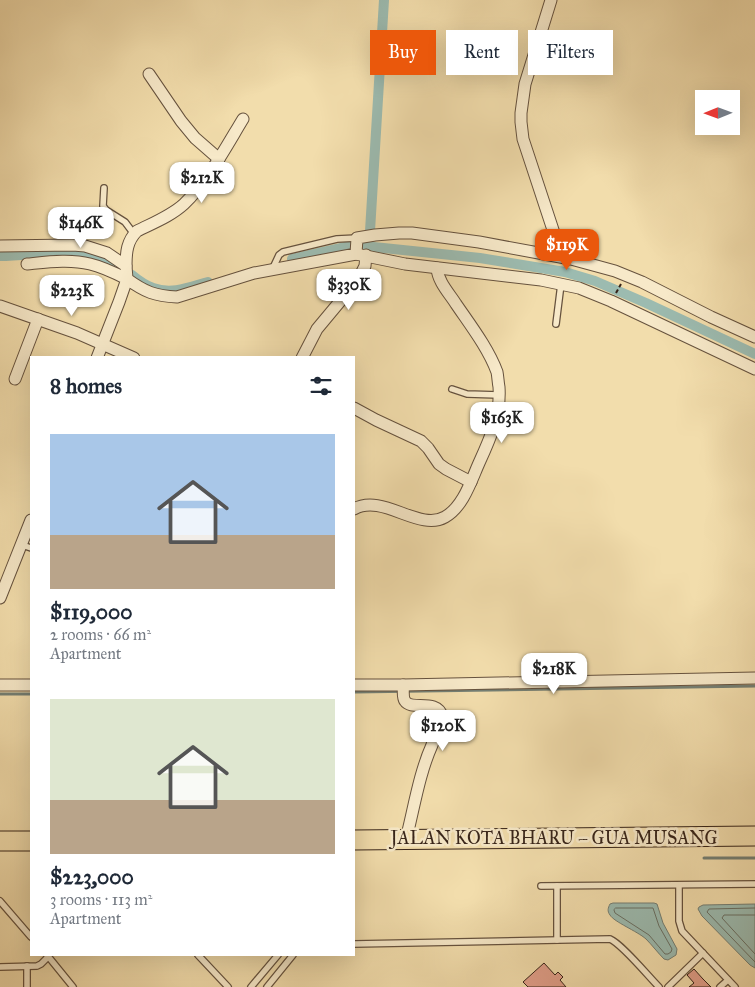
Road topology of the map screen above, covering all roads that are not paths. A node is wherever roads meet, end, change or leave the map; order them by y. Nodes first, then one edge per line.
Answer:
1 (551, 0) edge
2 (149, 74) dead end
3 (243, 119) dead end
4 (219, 159) junction
5 (104, 188) dead end
6 (134, 234) junction
7 (357, 238) junction
8 (0, 246) edge
9 (361, 255) junction
10 (559, 256) junction
11 (27, 264) dead end
12 (126, 266) junction
13 (436, 268) junction
14 (272, 270) junction
15 (127, 279) junction
16 (561, 283) junction
17 (0, 306) edge
18 (38, 319) junction
19 (556, 324) dead end
20 (755, 337) edge
21 (102, 344) junction
22 (98, 356) edge
23 (129, 356) edge
24 (303, 356) edge
25 (755, 369) edge
26 (15, 379) dead end
27 (452, 389) dead end
28 (499, 395) junction
29 (355, 409) edge
30 (471, 482) junction
31 (355, 508) edge
32 (30, 525) edge
33 (26, 547) edge
34 (0, 598) edge
35 (755, 678) edge
36 (0, 684) edge
37 (30, 685) edge
38 (355, 685) edge
39 (404, 691) junction
40 (755, 836) edge
41 (407, 838) junction
42 (355, 840) edge
43 (0, 841) edge
44 (30, 841) edge
45 (755, 884) edge
46 (679, 885) junction
47 (541, 886) dead end
48 (557, 886) junction
49 (0, 901) edge
50 (30, 936) edge
51 (557, 940) junction
52 (355, 944) edge
53 (703, 953) junction
54 (48, 956) edge
55 (199, 956) edge
56 (277, 956) edge
57 (292, 956) edge
58 (27, 966) junction
59 (0, 967) edge
60 (728, 980) junction
61 (27, 987) edge
62 (73, 987) edge
63 (228, 987) edge
64 (251, 987) edge
65 (267, 987) edge
66 (659, 987) edge
67 (668, 987) edge
68 (720, 987) edge
69 (735, 987) edge

1 - 10 street
2 - 4 street
3 - 4 street
4 - 6 street
5 - 6 lane
6 - 12 street
7 - 9 street
7 - 10 street
7 - 14 lane
8 - 12 street
9 - 13 street
9 - 14 street
9 - 24 street
10 - 20 street
11 - 15 street
12 - 15 street
13 - 16 street
13 - 28 street
14 - 15 street
15 - 21 street
16 - 19 lane
16 - 25 street
17 - 18 street
18 - 21 street
18 - 26 street
21 - 22 street
21 - 23 street
27 - 28 lane
28 - 30 street
29 - 30 street
30 - 31 street
32 - 33 street
33 - 34 street
35 - 39 street
36 - 37 street
38 - 39 street
39 - 41 street
40 - 41 main road, JALAN KOTA BHARU – GUA MUSANG
41 - 42 main road, JALAN KOTA BHARU – GUA MUSANG
43 - 44 main road
45 - 46 lane
46 - 48 lane
46 - 53 lane
47 - 48 lane
48 - 51 lane
49 - 50 lane
51 - 52 lane
51 - 66 lane
53 - 60 lane
53 - 67 lane
54 - 58 lane
54 - 62 lane
55 - 63 lane
56 - 64 lane
57 - 65 lane
58 - 59 lane
58 - 61 lane
60 - 68 lane
60 - 69 lane

